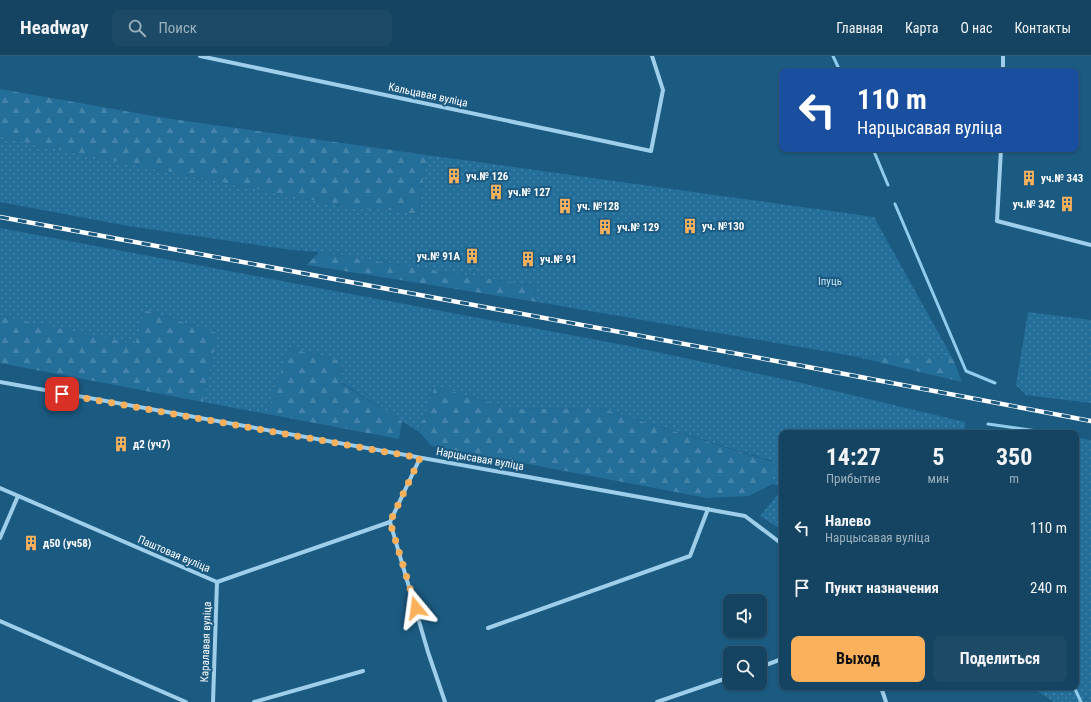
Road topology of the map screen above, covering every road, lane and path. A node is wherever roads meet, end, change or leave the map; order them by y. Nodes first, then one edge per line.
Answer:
1 (200, 56) edge
2 (228, 56) edge
3 (652, 56) edge
4 (1003, 56) edge
5 (225, 62) junction
6 (1003, 68) edge
7 (1001, 152) edge
8 (1091, 245) edge
9 (0, 382) edge
10 (420, 458) junction
11 (0, 488) edge
12 (18, 496) junction
13 (708, 509) junction
14 (390, 522) junction
15 (0, 538) edge
16 (779, 542) edge
17 (217, 582) junction
18 (0, 620) edge
19 (488, 628) dead end
20 (779, 660) edge
21 (767, 664) edge
22 (363, 671) dead end
23 (723, 679) edge
24 (883, 690) edge
25 (186, 702) edge
26 (213, 702) edge
27 (254, 702) edge
28 (445, 702) edge
29 (657, 702) edge
30 (886, 702) edge

1 - 5 street, Кальцавая вуліца
2 - 5 street
3 - 5 street, Кальцавая вуліца
4 - 6 street
7 - 8 street
9 - 10 street, Нарцысавая вуліца
10 - 13 street, Нарцысавая вуліца
10 - 14 street
11 - 12 street, Паштовая вуліца
12 - 15 street
12 - 17 street, Паштовая вуліца
13 - 16 street, Нарцысавая вуліца
13 - 19 street
14 - 17 street, Паштовая вуліца
14 - 28 street
17 - 26 street, Каралавая вуліца
18 - 25 street
20 - 21 street
22 - 27 street
23 - 29 street
24 - 30 street

